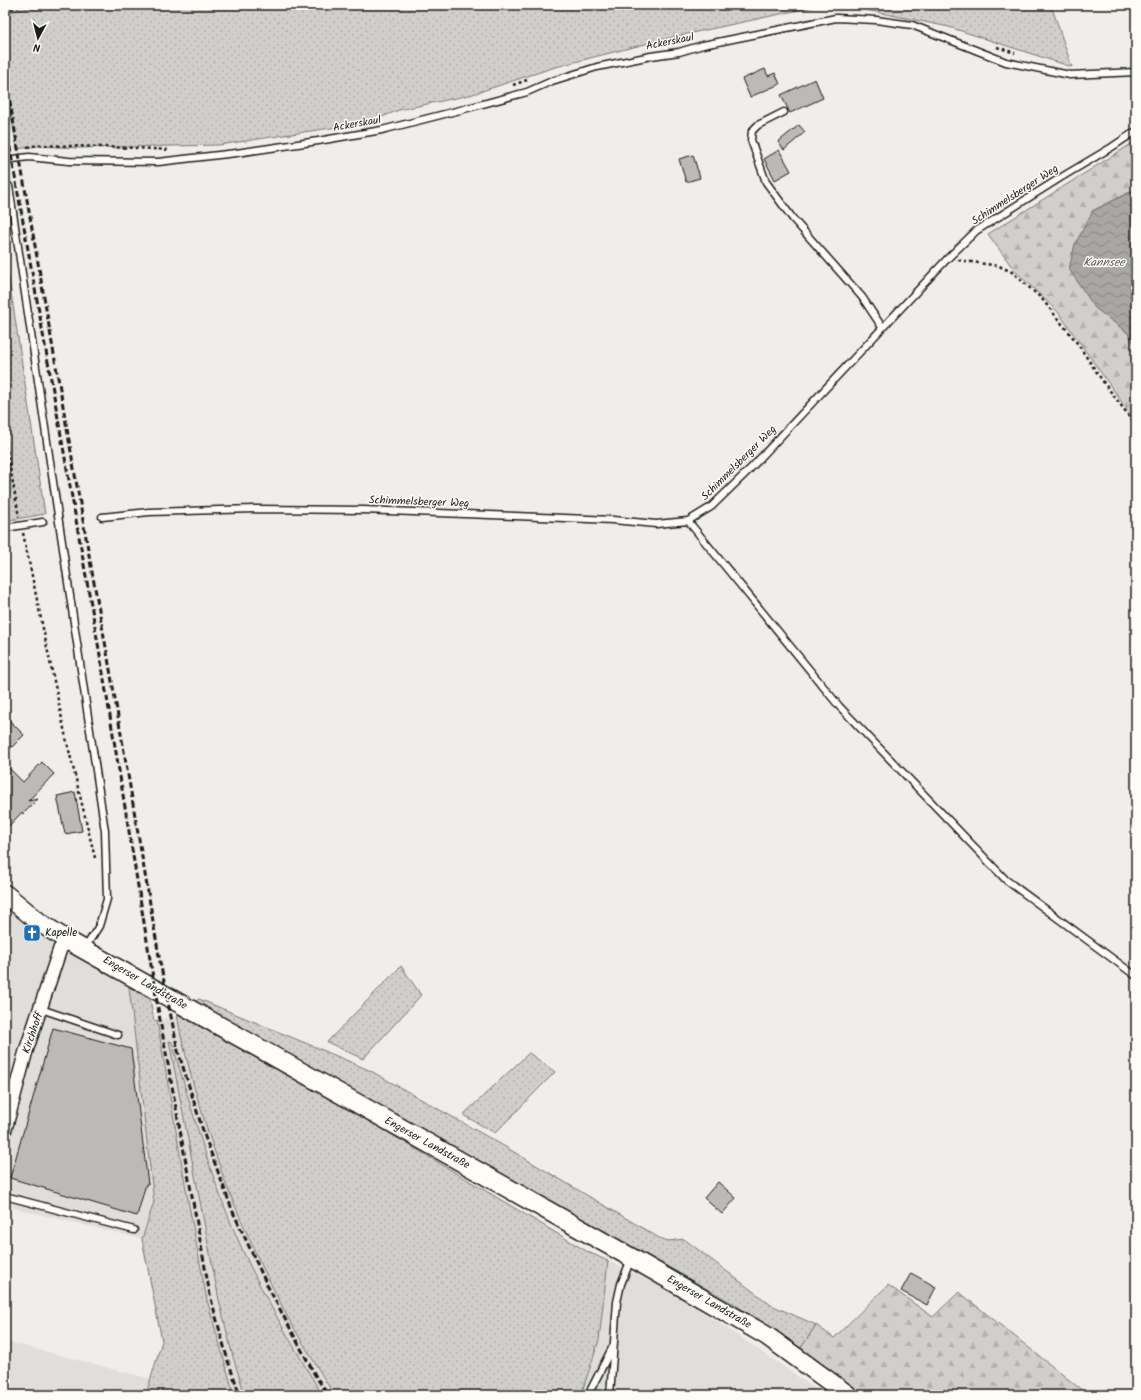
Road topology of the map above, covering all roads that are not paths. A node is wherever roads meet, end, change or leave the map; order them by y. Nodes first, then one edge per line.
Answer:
1 (1136, 72) edge
2 (784, 112) dead end
3 (1136, 131) edge
4 (5, 159) edge
5 (9, 186) dead end
6 (882, 327) junction
7 (102, 517) dead end
8 (43, 522) dead end
9 (688, 522) junction
10 (5, 528) edge
11 (5, 894) edge
12 (67, 940) junction
13 (84, 949) junction
14 (1136, 976) edge
15 (41, 1009) junction
16 (118, 1035) dead end
17 (5, 1129) edge
18 (5, 1196) edge
19 (134, 1230) dead end
20 (632, 1258) junction
21 (614, 1344) junction
22 (588, 1395) edge
23 (610, 1395) edge
24 (848, 1395) edge

1 - 4 lane, Ackerskaul
2 - 6 lane
3 - 6 lane, Schimmelsberger Weg
5 - 13 lane
6 - 9 lane, Schimmelsberger Weg
7 - 9 lane, Schimmelsberger Weg
8 - 10 lane
9 - 14 lane
11 - 12 main road, Engerser Landstraße
12 - 13 main road, Engerser Landstraße
12 - 15 street, Kirchhoff
13 - 20 main road, Engerser Landstraße
15 - 16 lane
15 - 17 street, Kirchhoff
18 - 19 lane
20 - 21 lane
20 - 24 main road, Engerser Landstraße
21 - 22 lane
21 - 23 lane

